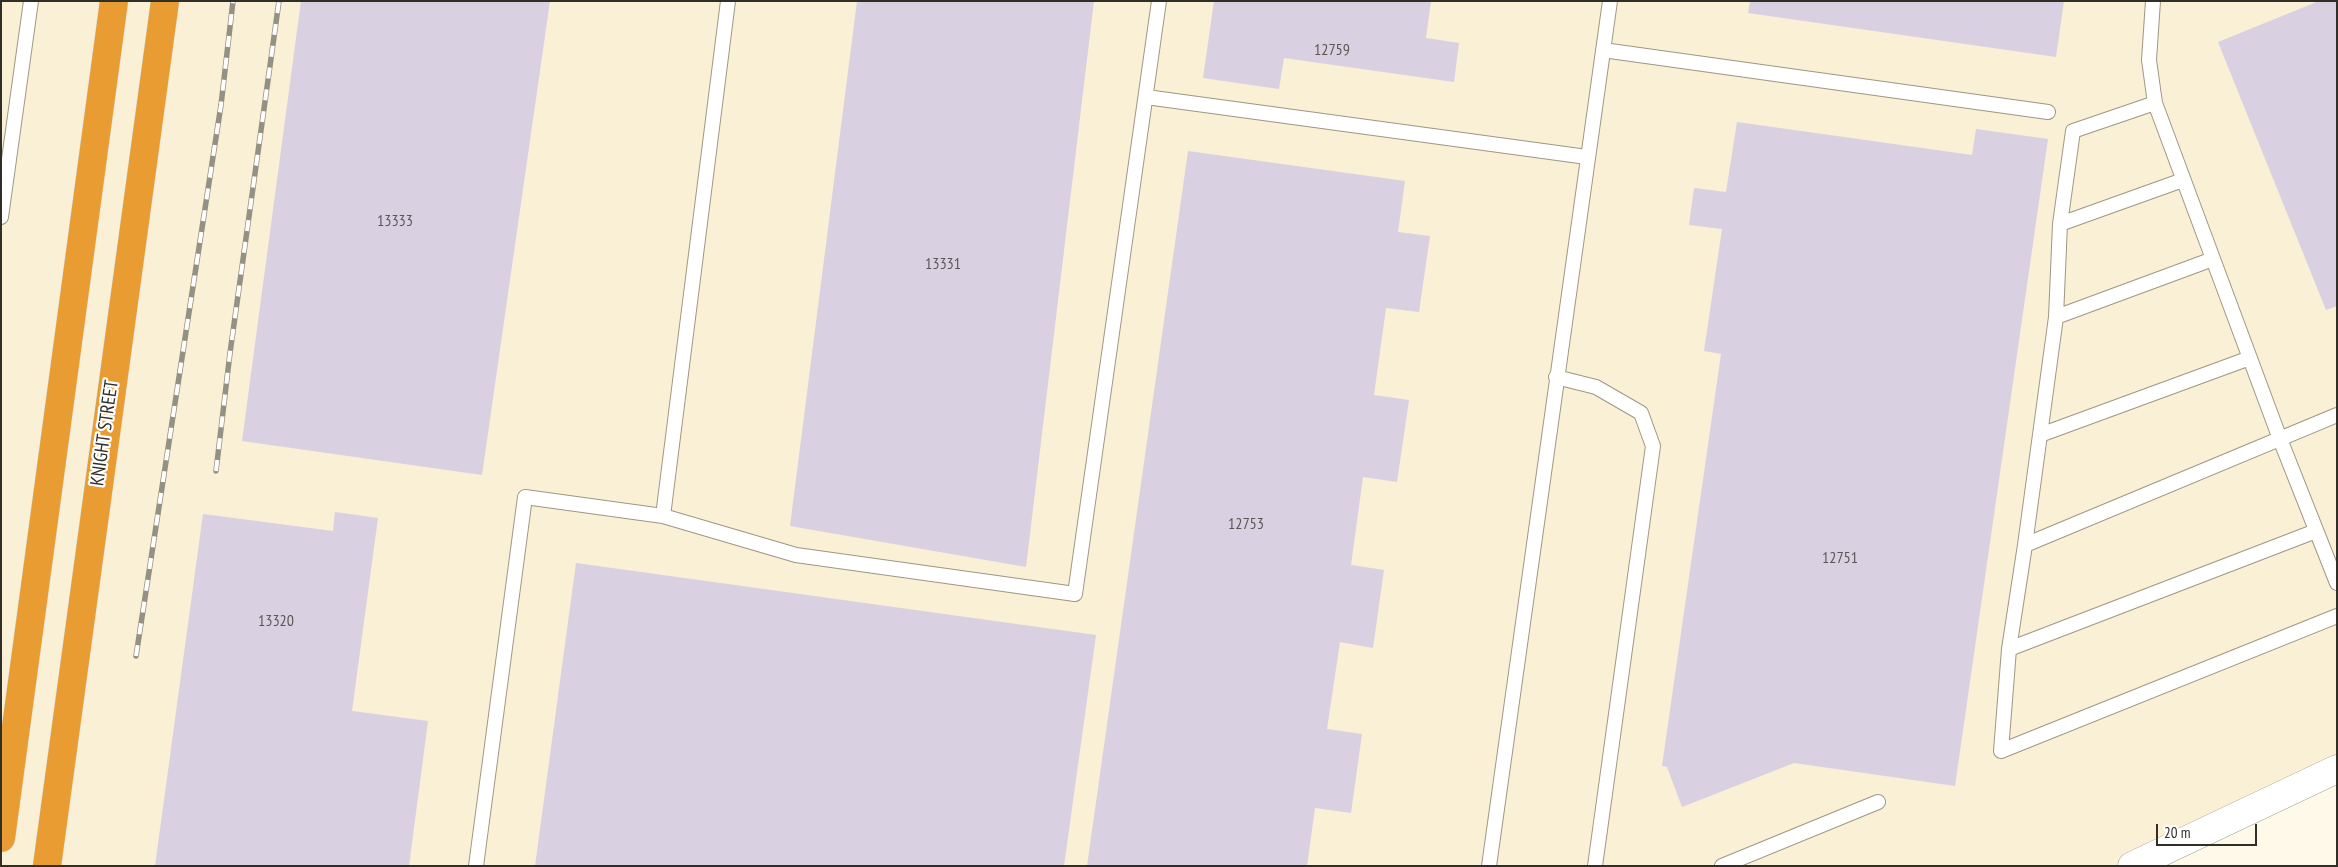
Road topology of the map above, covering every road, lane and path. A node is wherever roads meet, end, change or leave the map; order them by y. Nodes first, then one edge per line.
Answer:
1 (31, 1) edge
2 (114, 1) edge
3 (165, 1) edge
4 (728, 1) edge
5 (1160, 1) edge
6 (1610, 1) edge
7 (2155, 2) edge
8 (1603, 50) junction
9 (1146, 98) junction
10 (2155, 103) junction
11 (2048, 112) dead end
12 (1588, 157) junction
13 (2183, 180) junction
14 (1, 217) edge
15 (2060, 224) junction
16 (2212, 259) junction
17 (2056, 317) junction
18 (2250, 358) junction
19 (1556, 378) junction
20 (2337, 416) edge
21 (2040, 435) junction
22 (2280, 439) junction
23 (663, 516) junction
24 (2316, 530) junction
25 (2025, 545) junction
26 (2333, 565) edge
27 (2337, 583) edge
28 (2337, 616) edge
29 (2009, 649) junction
30 (2337, 769) edge
31 (1878, 802) dead end
32 (1, 838) edge
33 (47, 866) edge
34 (476, 866) edge
35 (1489, 866) edge
36 (1595, 866) edge
37 (1722, 866) edge
38 (2132, 866) edge

1 - 14 lane
2 - 32 highway
3 - 33 highway, KNIGHT STREET
4 - 23 lane
5 - 9 lane
6 - 8 lane
7 - 10 lane
8 - 11 lane
8 - 12 lane
9 - 12 lane
9 - 23 lane
10 - 13 lane
10 - 15 lane
12 - 19 lane
13 - 15 lane
13 - 16 lane
15 - 17 lane
16 - 17 lane
16 - 18 lane
17 - 21 lane
18 - 21 lane
18 - 22 lane
19 - 35 lane
19 - 36 lane
20 - 22 lane
21 - 25 lane
22 - 24 lane
22 - 25 lane
23 - 34 lane
24 - 26 lane
24 - 29 lane
25 - 29 lane
26 - 27 lane
28 - 29 lane
30 - 38 street
31 - 37 lane

